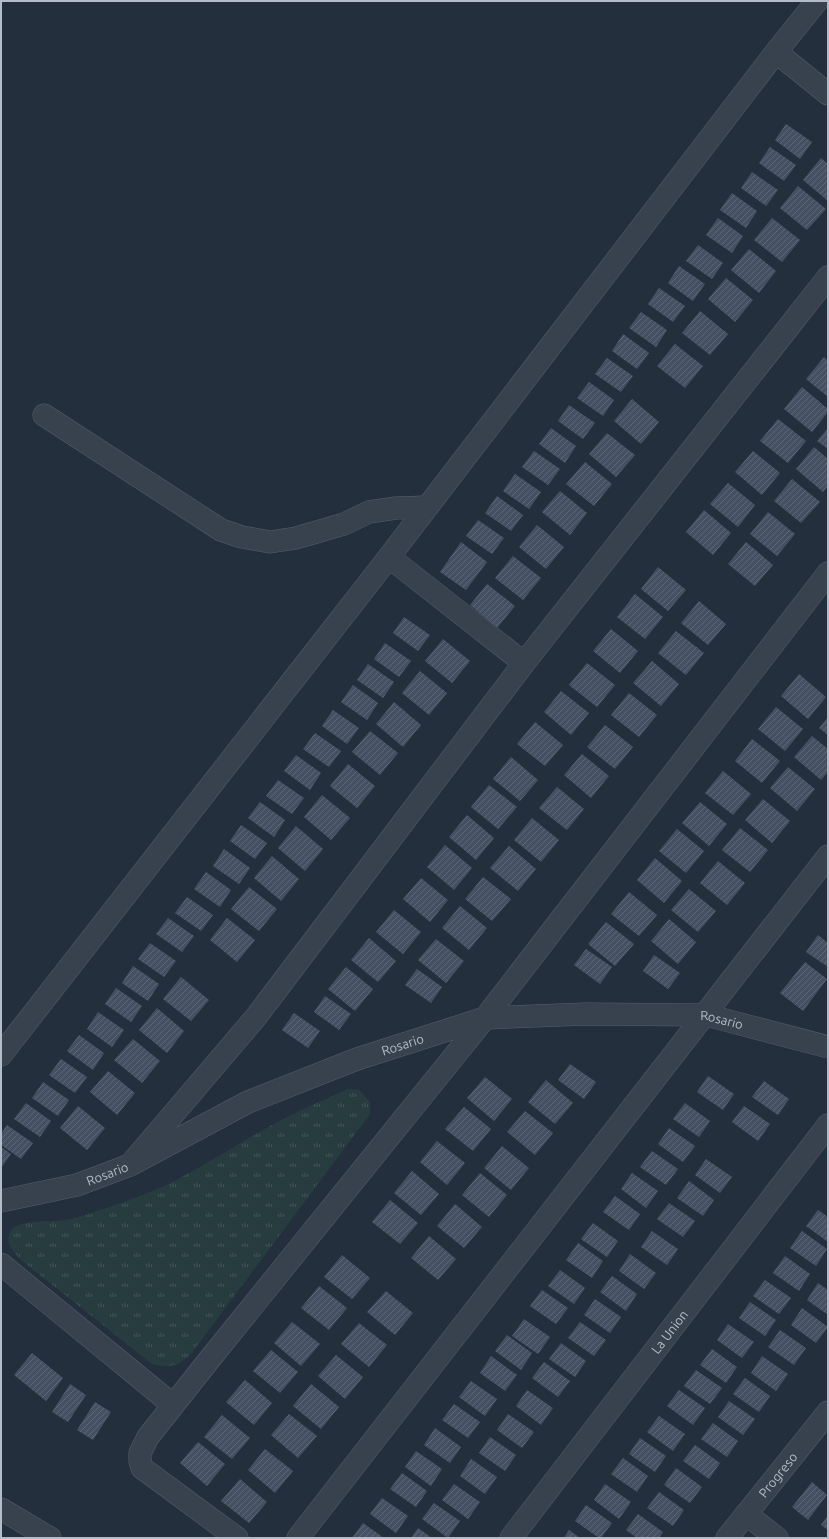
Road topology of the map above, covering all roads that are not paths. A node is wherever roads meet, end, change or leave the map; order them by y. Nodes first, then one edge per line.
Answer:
1 (817, 1) edge
2 (776, 52) junction
3 (828, 94) edge
4 (828, 277) edge
5 (44, 415) dead end
6 (427, 507) junction
7 (389, 557) junction
8 (828, 573) edge
9 (524, 663) junction
10 (828, 856) edge
11 (706, 1015) junction
12 (486, 1018) junction
13 (828, 1047) edge
14 (1, 1055) edge
15 (828, 1125) edge
16 (130, 1165) junction
17 (1, 1202) edge
18 (1, 1264) edge
19 (173, 1405) junction
20 (828, 1412) edge
21 (1, 1508) edge
22 (746, 1514) junction
23 (50, 1538) edge
24 (237, 1538) edge
25 (298, 1538) edge
26 (511, 1538) edge
27 (727, 1538) edge
28 (777, 1538) edge

1 - 2 street
2 - 3 street
2 - 6 street
4 - 9 street
5 - 6 street
6 - 7 street
7 - 9 street
7 - 14 street
8 - 12 street
9 - 16 street
10 - 11 street
11 - 12 street, Rosario
11 - 13 street, Rosario
11 - 25 street
12 - 16 street, Rosario
12 - 19 street
15 - 26 street, La Union
16 - 17 street, Rosario
18 - 19 street
19 - 24 street
20 - 22 street, Progreso
21 - 23 street
22 - 27 street, Progreso
22 - 28 street

